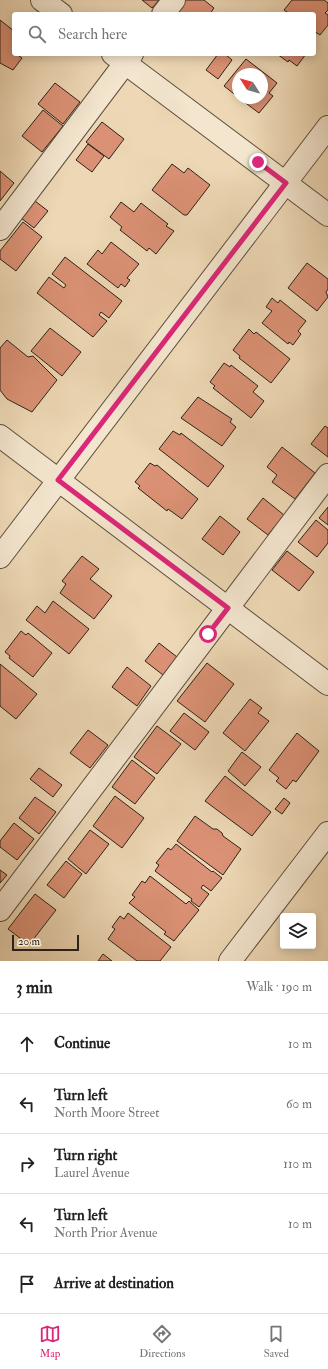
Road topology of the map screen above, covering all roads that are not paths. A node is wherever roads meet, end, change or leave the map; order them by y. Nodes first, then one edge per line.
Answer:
1 (42, 0) edge
2 (174, 0) edge
3 (58, 12) edge
4 (165, 12) edge
5 (124, 57) edge
6 (328, 126) edge
7 (286, 183) junction
8 (328, 216) edge
9 (0, 229) edge
10 (0, 436) edge
11 (328, 475) edge
12 (58, 480) junction
13 (0, 557) edge
14 (228, 608) junction
15 (328, 684) edge
16 (328, 833) edge
17 (0, 910) edge
18 (230, 961) edge

1 - 3 street
2 - 4 street
5 - 7 street
5 - 9 street
6 - 7 street
7 - 8 street
7 - 12 street
10 - 12 street
11 - 14 street
12 - 13 street
12 - 14 street
14 - 15 street
14 - 17 street
16 - 18 street

